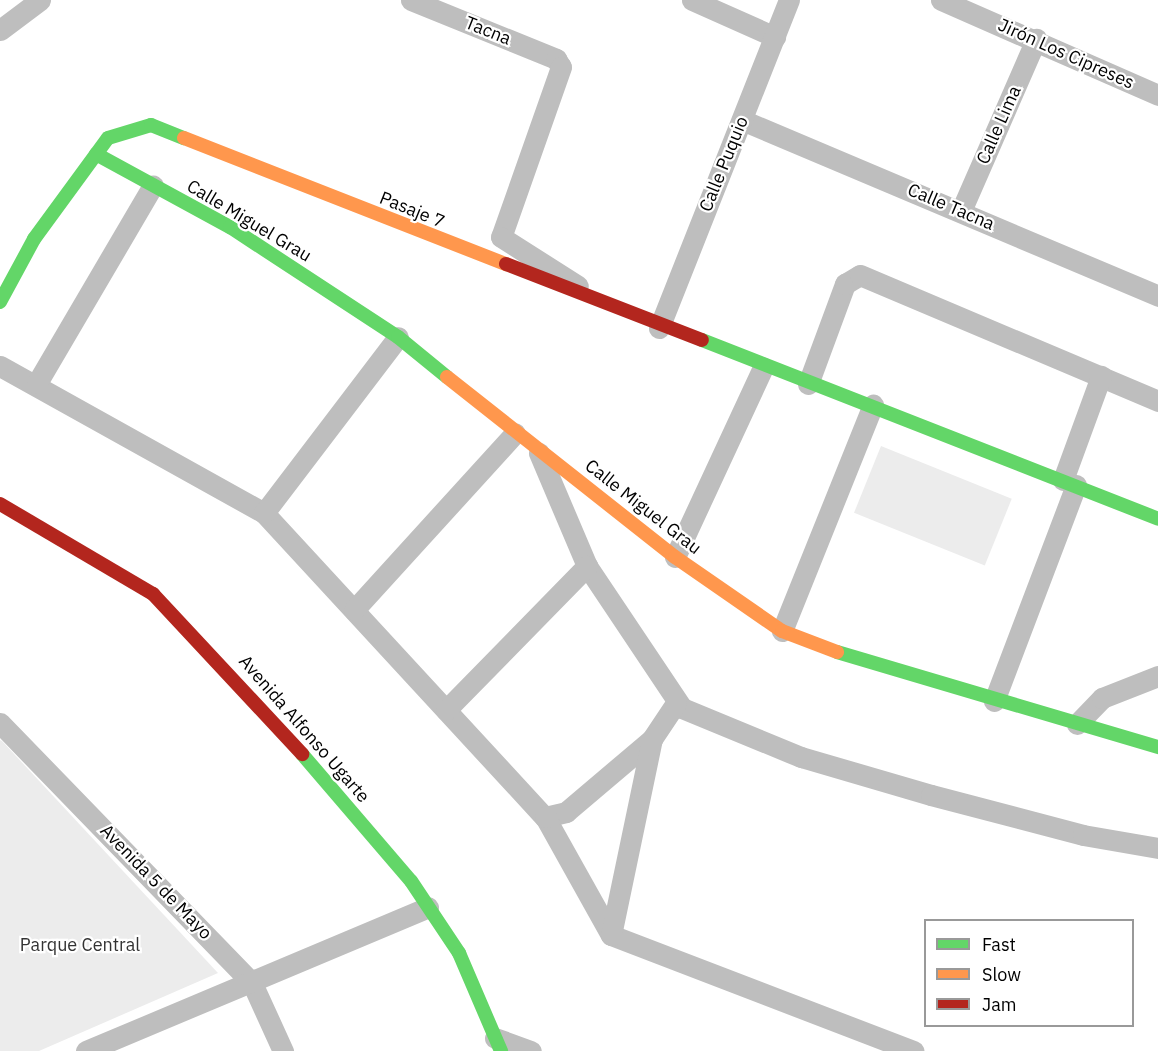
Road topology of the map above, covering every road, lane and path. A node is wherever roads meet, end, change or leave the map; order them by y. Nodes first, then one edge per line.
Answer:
1 (40, 0) edge
2 (411, 0) edge
3 (692, 0) edge
4 (789, 0) edge
5 (940, 0) edge
6 (0, 30) edge
7 (774, 37) junction
8 (1036, 39) junction
9 (1158, 95) edge
10 (742, 120) junction
11 (96, 154) junction
12 (153, 185) junction
13 (961, 211) junction
14 (1158, 296) edge
15 (0, 302) edge
16 (599, 303) junction
17 (659, 328) junction
18 (398, 337) junction
19 (0, 366) edge
20 (763, 367) junction
21 (1101, 376) junction
22 (37, 382) junction
23 (808, 384) junction
24 (1158, 401) edge
25 (873, 405) junction
26 (514, 433) junction
27 (539, 453) junction
28 (1070, 482) junction
29 (5, 511) edge
30 (264, 513) junction
31 (1158, 519) edge
32 (675, 557) junction
33 (587, 566) junction
34 (354, 610) junction
35 (782, 631) junction
36 (1158, 676) edge
37 (994, 701) junction
38 (676, 703) junction
39 (446, 710) junction
40 (1077, 724) junction
41 (4, 725) edge
42 (652, 739) junction
43 (1158, 747) edge
44 (545, 817) junction
45 (1158, 848) edge
46 (428, 907) junction
47 (610, 935) junction
48 (252, 983) junction
49 (498, 1044) edge
50 (86, 1051) edge
51 (283, 1051) edge
52 (531, 1051) edge
53 (913, 1051) edge

1 - 6 street
2 - 16 street, Tacna
3 - 7 street
4 - 7 street, Calle Puquio
5 - 8 street, Jirón Los Cipreses
7 - 10 street, Calle Puquio
8 - 9 street, Jirón Los Cipreses
8 - 13 street, Calle Lima
10 - 13 street, Calle Tacna
10 - 17 street, Calle Puquio
11 - 12 street, Calle Miguel Grau
11 - 15 street
11 - 16 street, Pasaje 7
12 - 18 street, Calle Miguel Grau
12 - 22 street
13 - 14 street, Calle Tacna
16 - 17 street, Pasaje 7
17 - 20 street, Pasaje 7
18 - 26 street, Calle Miguel Grau
18 - 30 street
19 - 22 street
20 - 23 street, Pasaje 7
20 - 32 street
21 - 23 street
21 - 24 street
21 - 28 street
22 - 30 street
23 - 25 street, Pasaje 7
25 - 28 street, Pasaje 7
25 - 35 street
26 - 27 street, Calle Miguel Grau
26 - 34 street
27 - 32 street, Calle Miguel Grau
27 - 33 street
28 - 31 street, Pasaje 7
28 - 37 street
29 - 46 street, Avenida Alfonso Ugarte
30 - 34 street
32 - 35 street, Calle Miguel Grau
33 - 38 street
33 - 39 street
34 - 39 street
35 - 37 street, Calle Miguel Grau
36 - 40 street
37 - 40 street, Calle Miguel Grau
38 - 42 street
38 - 45 street
39 - 44 street
40 - 43 street, Calle Miguel Grau
41 - 48 street, Avenida 5 de Mayo
42 - 44 street
42 - 47 street
44 - 47 street
46 - 48 street
46 - 49 street, Avenida Alfonso Ugarte
47 - 53 street
48 - 50 street
48 - 51 street, Avenida 5 de Mayo
49 - 52 street

